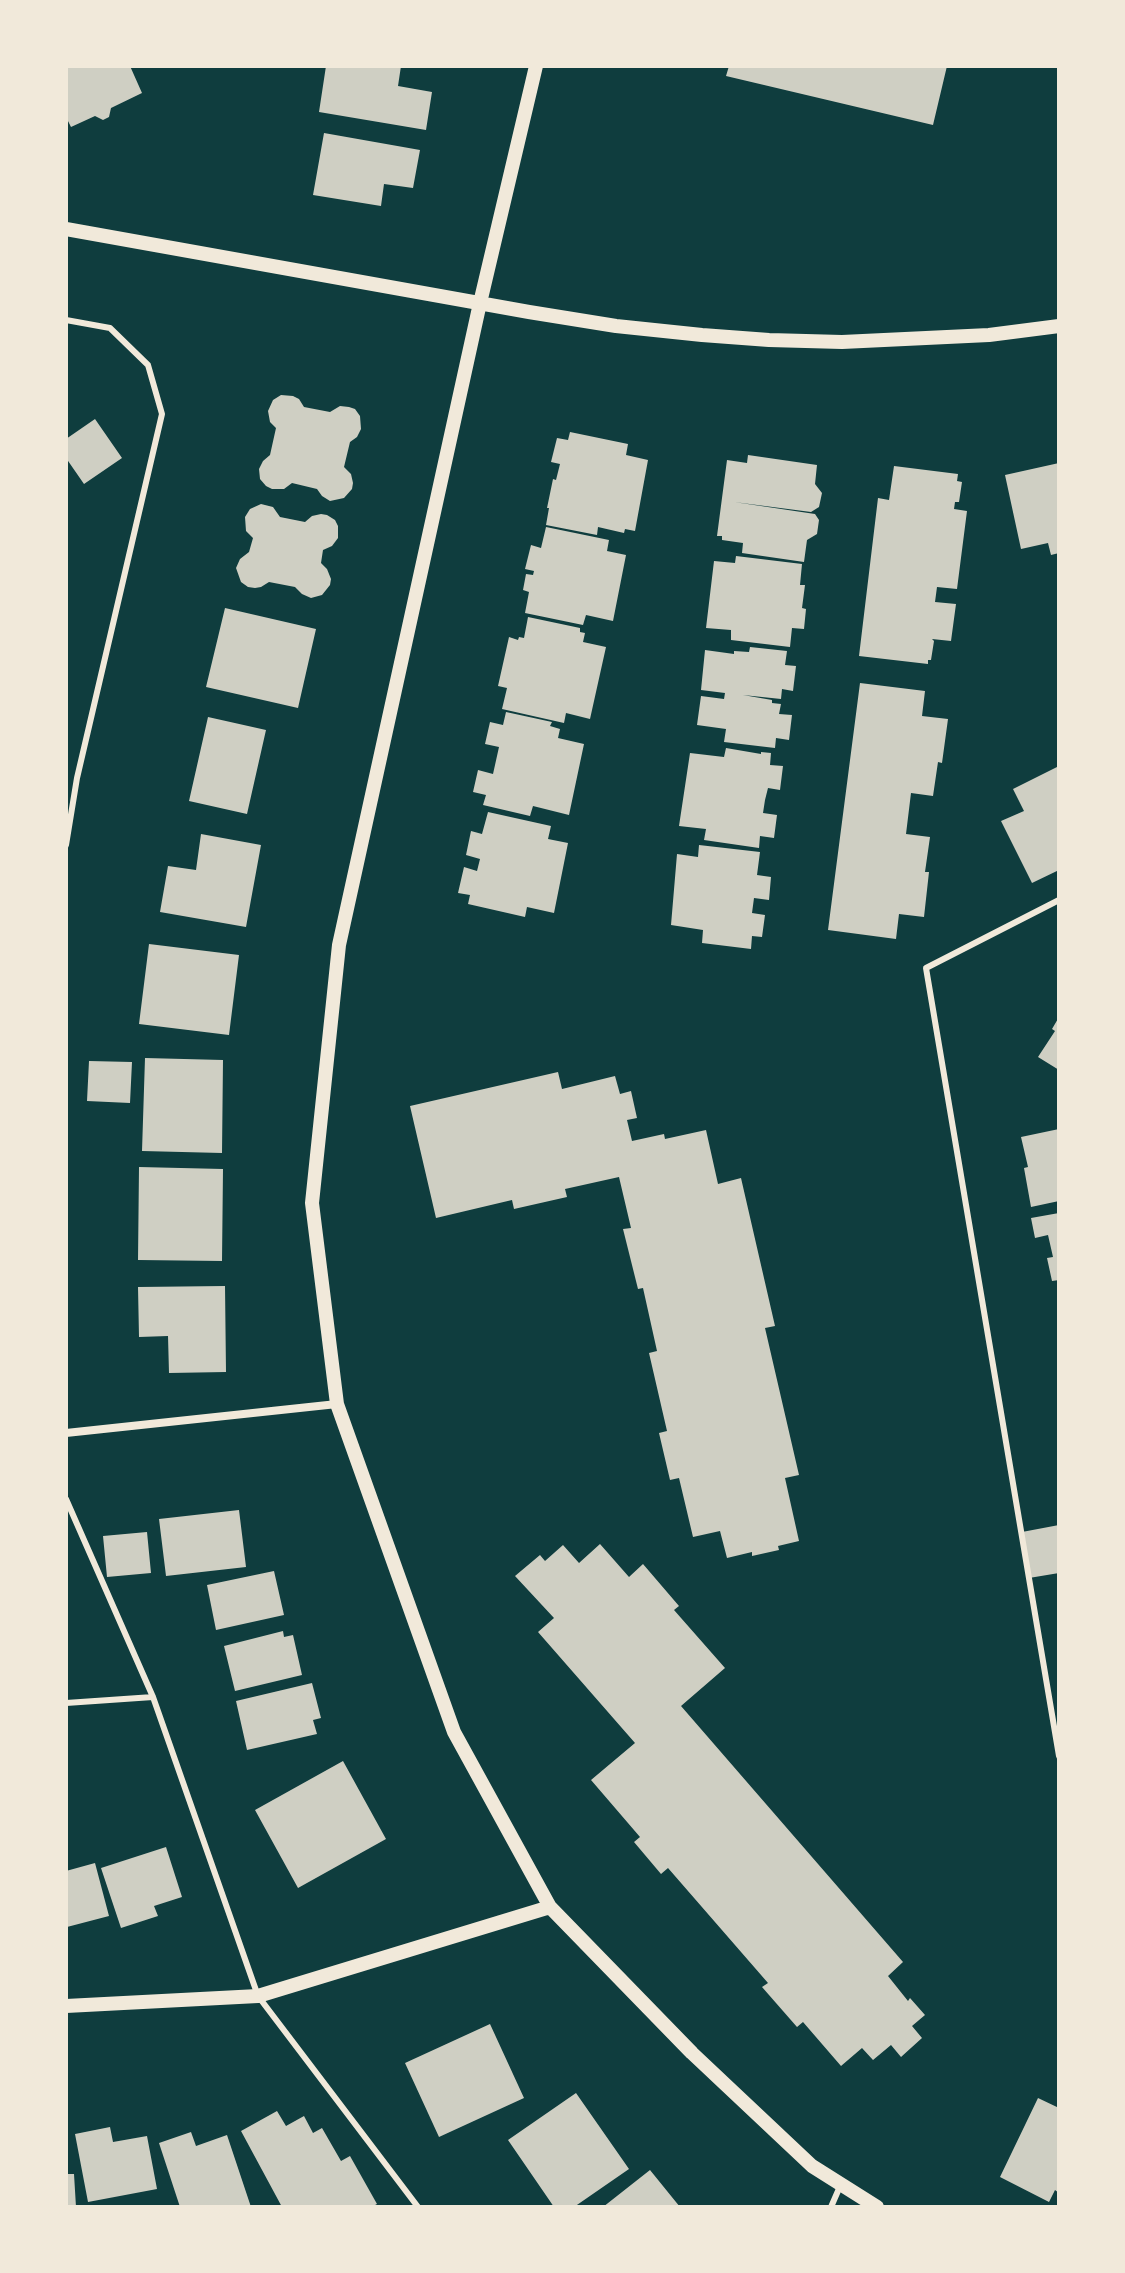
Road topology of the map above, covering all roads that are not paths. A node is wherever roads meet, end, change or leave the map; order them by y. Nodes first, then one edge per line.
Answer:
1 (536, 66) edge
2 (66, 229) edge
3 (480, 303) junction
4 (66, 320) edge
5 (1059, 326) edge
6 (66, 845) edge
7 (1059, 900) edge
8 (337, 1404) junction
9 (66, 1433) edge
10 (66, 1499) edge
11 (153, 1697) junction
12 (66, 1703) edge
13 (1059, 1756) edge
14 (550, 1907) junction
15 (258, 1996) junction
16 (66, 2006) edge
17 (841, 2184) junction
18 (418, 2207) edge
19 (831, 2207) edge
20 (877, 2207) edge

1 - 3 street
2 - 3 street
3 - 5 street
3 - 8 street
4 - 6 lane
7 - 13 lane
8 - 9 street
8 - 14 street
10 - 11 lane
11 - 12 lane
11 - 15 lane
14 - 15 street
14 - 17 street
15 - 16 street
15 - 18 lane
17 - 19 lane
17 - 20 street

